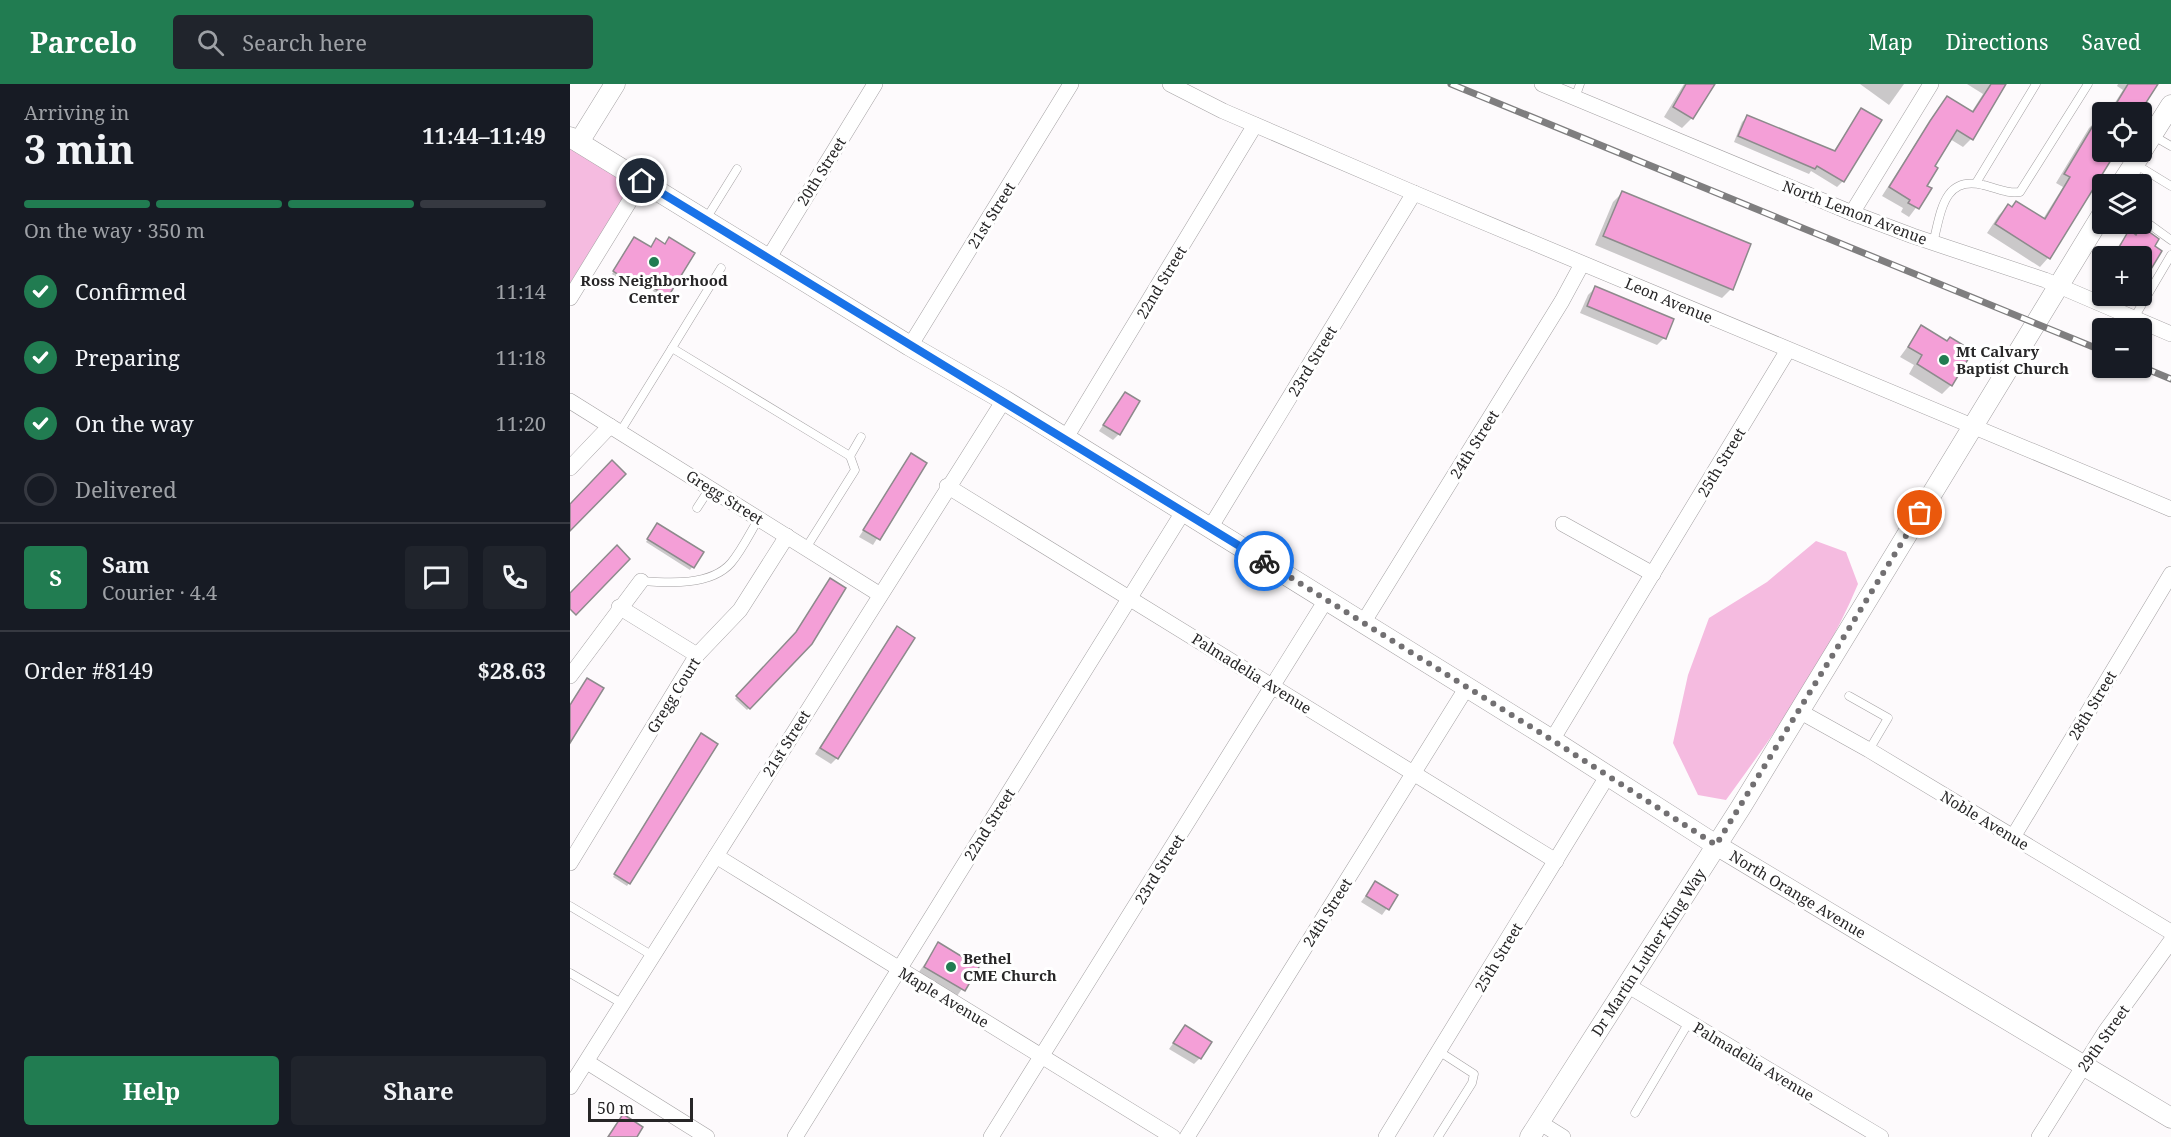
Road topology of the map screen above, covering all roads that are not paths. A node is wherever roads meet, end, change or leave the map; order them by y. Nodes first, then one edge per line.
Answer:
1 (615, 84) edge
2 (875, 84) edge
3 (1071, 84) edge
4 (1170, 84) edge
5 (1542, 84) edge
6 (1931, 84) edge
7 (2036, 84) edge
8 (2088, 84) edge
9 (1577, 91) edge
10 (2171, 105) edge
11 (1255, 125) junction
12 (2152, 136) edge
13 (574, 140) edge
14 (2171, 146) edge
15 (2152, 149) edge
16 (2152, 162) edge
17 (737, 169) dead end
18 (642, 181) junction
19 (1976, 183) junction
20 (2171, 186) edge
21 (1413, 193) junction
22 (1852, 213) junction
23 (705, 220) junction
24 (2152, 226) edge
25 (2092, 231) edge
26 (2171, 240) edge
27 (1933, 243) junction
28 (2171, 255) edge
29 (768, 259) junction
30 (1582, 264) junction
31 (721, 268) dead end
32 (2059, 285) junction
33 (570, 298) edge
34 (2134, 318) joint
35 (2152, 326) edge
36 (2171, 334) edge
37 (909, 346) junction
38 (672, 348) junction
39 (1788, 350) junction
40 (1004, 400) junction
41 (570, 401) edge
42 (1973, 426) junction
43 (615, 429) junction
44 (861, 437) dead end
45 (1065, 439) junction
46 (850, 456) junction
47 (570, 468) edge
48 (947, 486) junction
49 (710, 488) junction
50 (697, 508) dead end
51 (2171, 509) edge
52 (1183, 512) junction
53 (759, 518) junction
54 (1563, 524) dead end
55 (1210, 528) junction
56 (788, 536) junction
57 (806, 548) junction
58 (2171, 573) edge
59 (1653, 574) junction
60 (641, 580) joint
61 (879, 594) junction
62 (1130, 598) junction
63 (1326, 600) junction
64 (619, 607) junction
65 (1363, 623) junction
66 (697, 655) junction
67 (570, 676) edge
68 (1273, 686) junction
69 (1467, 687) junction
70 (1849, 696) dead end
71 (1798, 711) junction
72 (1552, 740) junction
73 (1869, 750) junction
74 (1414, 773) junction
75 (1608, 775) junction
76 (2013, 837) junction
77 (1716, 845) junction
78 (716, 856) junction
79 (1556, 861) junction
80 (570, 863) edge
81 (570, 906) edge
82 (2171, 932) edge
83 (2171, 941) edge
84 (653, 956) junction
85 (899, 969) junction
86 (570, 973) edge
87 (1627, 985) junction
88 (623, 1004) junction
89 (1689, 1022) junction
90 (1440, 1052) junction
91 (1042, 1057) junction
92 (587, 1062) junction
93 (2084, 1066) junction
94 (571, 1085) edge
95 (1635, 1113) dead end
96 (2171, 1118) edge
97 (1534, 1129) edge
98 (707, 1137) edge
99 (795, 1137) edge
100 (991, 1137) edge
101 (1173, 1137) edge
102 (1187, 1137) edge
103 (1386, 1137) edge
104 (1438, 1137) edge
105 (1563, 1137) edge
106 (1881, 1137) edge
107 (2039, 1137) edge

1 - 13 street
2 - 29 street, 20th Street
3 - 37 street, 21st Street
4 - 11 street, Leon Avenue
5 - 9 street, North Lemon Avenue
6 - 22 street
7 - 19 lane
8 - 19 lane
9 - 22 street, North Lemon Avenue
10 - 12 street
11 - 21 street, Leon Avenue
11 - 45 street, 22nd Street
13 - 18 street, North Orange Avenue
14 - 15 lane
16 - 20 lane
17 - 23 lane
18 - 23 street, North Orange Avenue
18 - 33 street
19 - 27 lane
21 - 30 street, Leon Avenue
21 - 55 street, 23rd Street
22 - 27 street, North Lemon Avenue
23 - 29 street, North Orange Avenue
24 - 26 lane
25 - 32 street, Dr Martin Luther King Way
27 - 32 street, North Lemon Avenue
28 - 34 lane
29 - 37 street, North Orange Avenue
30 - 39 street, Leon Avenue
30 - 65 street, 24th Street
31 - 38 lane
32 - 34 street, North Lemon Avenue
32 - 42 street, Dr Martin Luther King Way
35 - 36 street, North Lemon Avenue
37 - 40 street, North Orange Avenue
38 - 43 lane
38 - 46 lane
39 - 42 street, Leon Avenue
39 - 59 street, 25th Street
40 - 45 street, North Orange Avenue
40 - 48 street, 21st Street
41 - 43 street, Gregg Street
42 - 51 street, Leon Avenue
42 - 71 street, Dr Martin Luther King Way
43 - 47 street
43 - 49 street, Gregg Street
44 - 46 lane
45 - 52 street, North Orange Avenue
46 - 57 lane
48 - 61 street, 21st Street
48 - 62 street, Palmadelia Avenue
49 - 50 lane
49 - 53 street, Gregg Street
52 - 55 street, North Orange Avenue
52 - 62 street, 22nd Street
53 - 56 street, Gregg Street
53 - 60 lane
54 - 59 street
55 - 63 street, North Orange Avenue
56 - 57 street, Gregg Street
56 - 66 street, Gregg Court
57 - 61 street, Gregg Street
58 - 76 street, 28th Street
59 - 72 street, 25th Street
60 - 64 street
61 - 78 street, 21st Street
62 - 68 street, Palmadelia Avenue
62 - 85 street, 22nd Street
63 - 65 street, North Orange Avenue
63 - 68 street, 23rd Street
64 - 66 street
64 - 67 street
65 - 69 street, North Orange Avenue
66 - 80 street, Gregg Court
68 - 74 street, Palmadelia Avenue
68 - 91 street, 23rd Street
69 - 72 street, North Orange Avenue
69 - 74 street, 24th Street
70 - 73 lane
71 - 73 street, Noble Avenue
71 - 77 street, Dr Martin Luther King Way
72 - 75 street, North Orange Avenue
73 - 76 street, Noble Avenue
74 - 79 street, Palmadelia Avenue
74 - 102 street, 24th Street
75 - 77 street, North Orange Avenue
75 - 79 street, 25th Street
76 - 82 street, Noble Avenue
77 - 87 street, Dr Martin Luther King Way
77 - 93 street, North Orange Avenue
78 - 84 street, 21st Street
78 - 85 street, Maple Avenue
79 - 90 street, 25th Street
81 - 84 lane
83 - 93 street, 29th Street
84 - 88 street, 21st Street
85 - 91 street, Maple Avenue
85 - 99 street, 22nd Street
86 - 88 lane
87 - 89 street, Palmadelia Avenue
87 - 97 street, Dr Martin Luther King Way
88 - 92 street, 21st Street
89 - 95 lane
89 - 106 street, Palmadelia Avenue
90 - 103 street, 25th Street
90 - 104 lane
91 - 100 street, 23rd Street
91 - 101 street, Maple Avenue
92 - 94 street, 21st Street
92 - 98 street
93 - 96 street, North Orange Avenue
93 - 107 street, 29th Street
97 - 105 street

